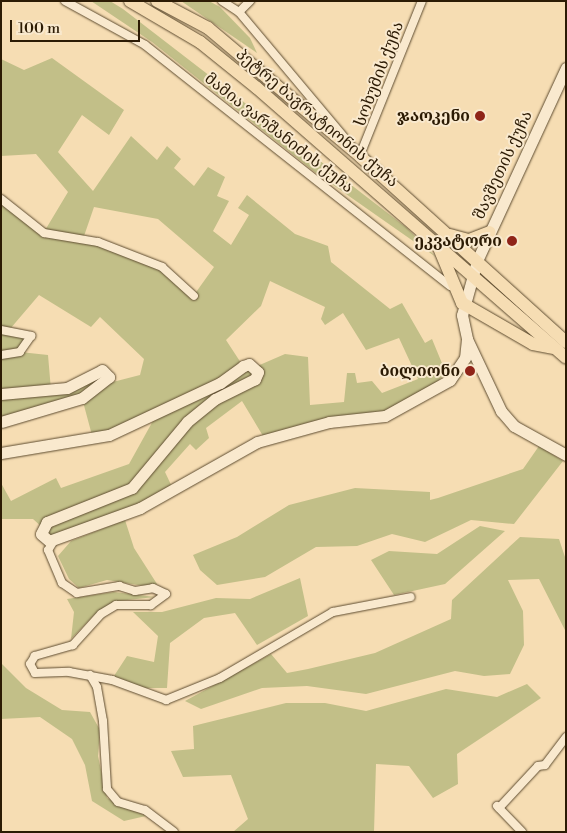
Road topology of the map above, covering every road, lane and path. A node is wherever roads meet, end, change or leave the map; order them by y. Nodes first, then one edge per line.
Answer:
1 (65, 1) edge
2 (130, 1) edge
3 (157, 1) edge
4 (222, 1) edge
5 (250, 1) edge
6 (422, 1) edge
7 (239, 12) junction
8 (566, 68) edge
9 (361, 157) junction
10 (1, 199) edge
11 (490, 232) junction
12 (446, 234) junction
13 (436, 243) junction
14 (477, 261) junction
15 (471, 275) junction
16 (194, 296) dead end
17 (462, 303) junction
18 (1, 330) edge
19 (467, 339) junction
20 (560, 345) edge
21 (1, 355) edge
22 (566, 358) edge
23 (1, 394) edge
24 (1, 422) edge
25 (1, 453) edge
26 (566, 455) edge
27 (55, 539) junction
28 (411, 597) dead end
29 (90, 676) junction
30 (565, 738) edge
31 (174, 832) edge
32 (522, 832) edge

1 - 17 street, მამია ვარშანიძის ქუჩა
2 - 13 main road, პეტრე ბაგრატიონის ქუჩა
3 - 9 main road, პეტრე ბაგრატიონის ქუჩა
4 - 7 street, პეტრე ბაგრატიონის ქუჩა
5 - 7 street
6 - 9 street, სოხუმის ქუჩა
7 - 9 street, პეტრე ბაგრატიონის ქუჩა
8 - 11 street, შავშეთის ქუჩა
9 - 12 main road, პეტრე ბაგრატიონის ქუჩა
10 - 16 street
11 - 12 main road
11 - 14 street, შავშეთის ქუჩა
12 - 14 main road, პეტრე ბაგრატიონის ქუჩა
13 - 15 main road, პეტრე ბაგრატიონის ქუჩა
13 - 17 main road
14 - 15 street, შავშეთის ქუჩა
14 - 20 main road, პეტრე ბაგრატიონის ქუჩა
15 - 17 street, შავშეთის ქუჩა
15 - 20 main road, პეტრე ბაგრატიონის ქუჩა
17 - 19 street
17 - 20 main road
18 - 21 street
19 - 26 street
19 - 27 street
20 - 22 main road
23 - 24 street
25 - 27 street
27 - 29 street
28 - 29 street
29 - 31 street
30 - 32 street

